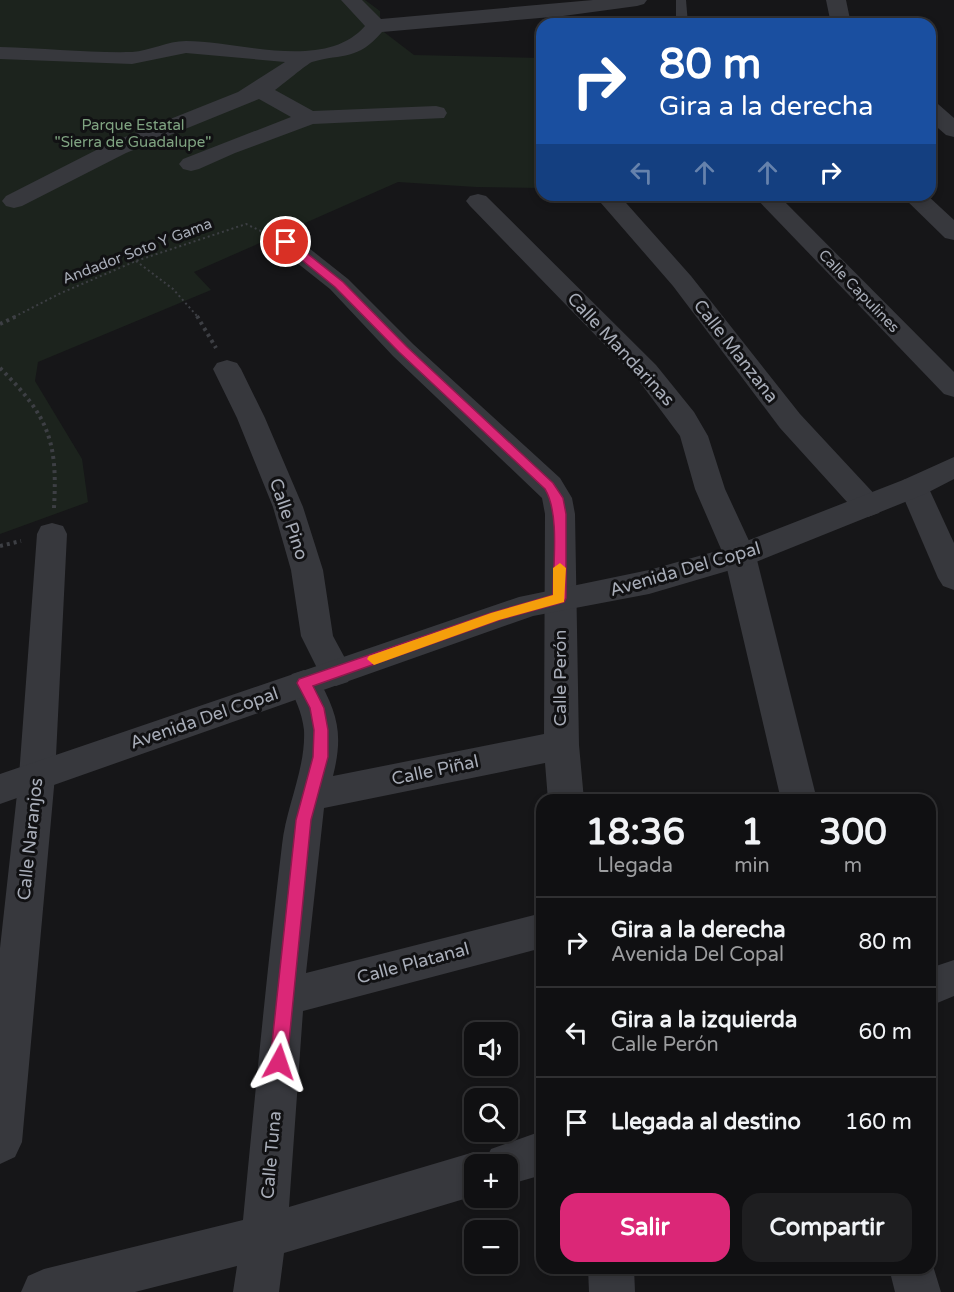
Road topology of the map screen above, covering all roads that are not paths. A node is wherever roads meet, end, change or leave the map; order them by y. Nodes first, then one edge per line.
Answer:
1 (351, 0) edge
2 (637, 0) edge
3 (681, 0) edge
4 (836, 0) edge
5 (524, 6) edge
6 (682, 18) edge
7 (840, 18) edge
8 (376, 26) junction
9 (0, 53) edge
10 (303, 57) junction
11 (259, 90) junction
12 (436, 113) dead end
13 (936, 114) edge
14 (309, 118) junction
15 (184, 122) junction
16 (954, 130) edge
17 (227, 148) junction
18 (191, 164) dead end
19 (14, 201) dead end
20 (478, 201) dead end
21 (611, 201) edge
22 (771, 201) edge
23 (919, 201) edge
24 (954, 233) edge
25 (286, 242) road end
26 (227, 369) road end
27 (954, 388) edge
28 (954, 467) edge
29 (914, 487) junction
30 (868, 506) junction
31 (52, 534) road end
32 (740, 556) junction
33 (954, 578) edge
34 (560, 598) junction
35 (320, 678) junction
36 (561, 745) junction
37 (37, 776) junction
38 (0, 789) edge
39 (565, 794) edge
40 (798, 794) edge
41 (310, 796) junction
42 (536, 932) edge
43 (954, 978) edge
44 (936, 985) edge
45 (284, 997) junction
46 (6, 1024) edge
47 (0, 1142) edge
48 (536, 1155) edge
49 (518, 1160) edge
50 (464, 1177) edge
51 (264, 1238) junction
52 (611, 1274) edge
53 (914, 1274) edge
54 (44, 1292) edge
55 (256, 1292) edge
56 (612, 1292) edge
57 (918, 1292) edge

1 - 8 street
2 - 5 street
3 - 6 lane
4 - 7 street
5 - 8 street
8 - 10 street
9 - 10 street
10 - 11 street
11 - 14 street
11 - 15 street
12 - 14 street
13 - 16 street
14 - 17 street
15 - 17 street
15 - 19 street
17 - 18 street
20 - 32 street, Calle Mandarinas
21 - 30 street, Calle Manzana
22 - 27 street, Calle Capulines
23 - 24 street
25 - 34 street, Calle Perón
26 - 35 street, Calle Pino
28 - 29 street, Avenida Del Copal
29 - 30 street, Avenida Del Copal
29 - 33 street
30 - 32 street, Avenida Del Copal
31 - 37 street, Calle Naranjos
32 - 34 street, Avenida Del Copal
32 - 40 street, Calle Mandarinas
34 - 35 street, Avenida Del Copal
34 - 36 street, Calle Perón
35 - 37 street, Avenida Del Copal
35 - 41 street, Calle Tuna
36 - 39 street, Calle Perón
36 - 41 street, Calle Piñal
37 - 38 street, Avenida Del Copal
37 - 46 street, Calle Naranjos
41 - 45 street, Calle Tuna
42 - 45 street, Calle Platanal
43 - 44 street
45 - 51 street, Calle Tuna
46 - 47 street, Calle Naranjos
48 - 49 street
50 - 51 street
51 - 54 street
51 - 55 street, Calle Tuna
52 - 56 street
53 - 57 street

